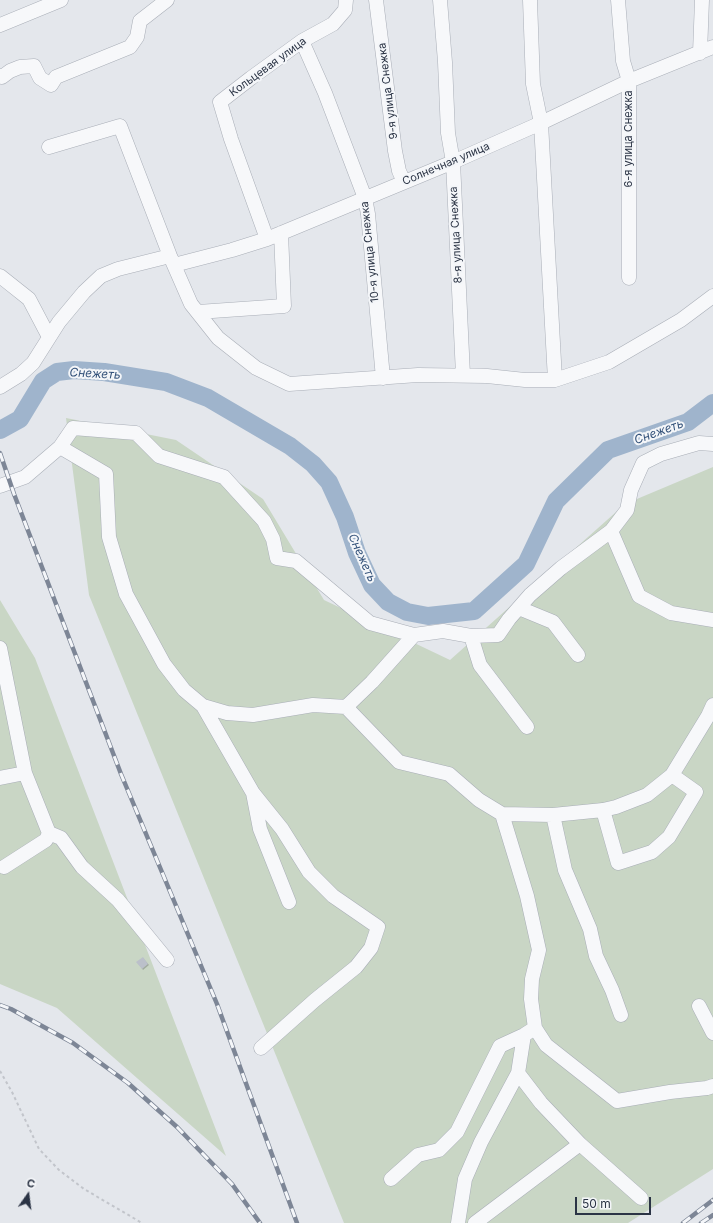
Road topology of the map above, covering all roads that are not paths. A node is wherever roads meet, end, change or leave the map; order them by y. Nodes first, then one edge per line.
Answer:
1 (61, 0) edge
2 (167, 0) edge
3 (346, 0) edge
4 (376, 0) edge
5 (440, 0) edge
6 (530, 0) edge
7 (618, 0) edge
8 (702, 0) edge
9 (0, 25) edge
10 (302, 41) junction
11 (713, 47) edge
12 (700, 53) junction
13 (0, 76) edge
14 (628, 81) junction
15 (541, 123) junction
16 (49, 147) dead end
17 (453, 162) junction
18 (404, 182) junction
19 (365, 198) junction
20 (281, 233) junction
21 (266, 239) junction
22 (172, 260) junction
23 (0, 276) edge
24 (629, 278) dead end
25 (713, 296) edge
26 (198, 312) junction
27 (49, 337) junction
28 (463, 375) junction
29 (383, 378) junction
30 (555, 380) junction
31 (0, 387) edge
32 (713, 444) edge
33 (60, 447) junction
34 (0, 486) edge
35 (611, 531) junction
36 (518, 608) junction
37 (713, 620) edge
38 (414, 635) junction
39 (471, 636) junction
40 (0, 648) edge
41 (578, 655) dead end
42 (713, 705) edge
43 (203, 706) junction
44 (346, 707) junction
45 (527, 728) dead end
46 (26, 773) junction
47 (672, 775) junction
48 (0, 778) edge
49 (253, 793) junction
50 (603, 810) junction
51 (502, 814) junction
52 (554, 816) junction
53 (49, 833) junction
54 (4, 867) dead end
55 (289, 902) dead end
56 (167, 960) dead end
57 (699, 1006) dead end
58 (621, 1015) dead end
59 (529, 1032) junction
60 (713, 1033) edge
61 (261, 1048) dead end
62 (518, 1073) junction
63 (713, 1086) edge
64 (580, 1144) junction
65 (392, 1179) dead end
66 (640, 1198) dead end
67 (458, 1223) edge
68 (475, 1223) edge

1 - 9 street
2 - 13 street
3 - 10 street, Кольцевая улица
4 - 18 street, 9-я улица Снежка
5 - 17 street, 8-я улица Снежка
6 - 15 street
7 - 14 street, 6-я улица Снежка
8 - 12 street
10 - 19 street, 10-я улица Снежка
10 - 21 street, Кольцевая улица
11 - 12 street, Солнечная улица
12 - 14 street, Солнечная улица
14 - 15 street, Солнечная улица
14 - 24 street, 6-я улица Снежка
15 - 17 street, Солнечная улица
15 - 30 street
16 - 22 street
17 - 18 street, Солнечная улица
17 - 28 street, 8-я улица Снежка
18 - 19 street, Солнечная улица
19 - 20 street, Солнечная улица
19 - 29 street, 10-я улица Снежка
20 - 21 street, Солнечная улица
20 - 26 street
21 - 22 street, Солнечная улица
22 - 26 street
22 - 27 street, Солнечная улица
23 - 27 street
25 - 30 street
26 - 29 street
27 - 31 street, Солнечная улица
28 - 29 street
28 - 30 street
32 - 35 street
33 - 34 street
33 - 38 street
33 - 43 street
35 - 36 street
35 - 37 street
36 - 39 street
36 - 41 street
38 - 39 street
38 - 44 street
39 - 45 street
40 - 46 street
42 - 47 street
43 - 44 street
43 - 49 street
44 - 51 street
46 - 48 street
46 - 53 street
47 - 50 street
47 - 50 street
49 - 55 street
49 - 61 street
50 - 52 street
51 - 52 street
51 - 59 street
52 - 58 street
53 - 54 street
53 - 56 street
57 - 60 street
59 - 62 street
59 - 63 street
59 - 65 street
62 - 64 street
62 - 67 street
64 - 66 street
64 - 68 street

